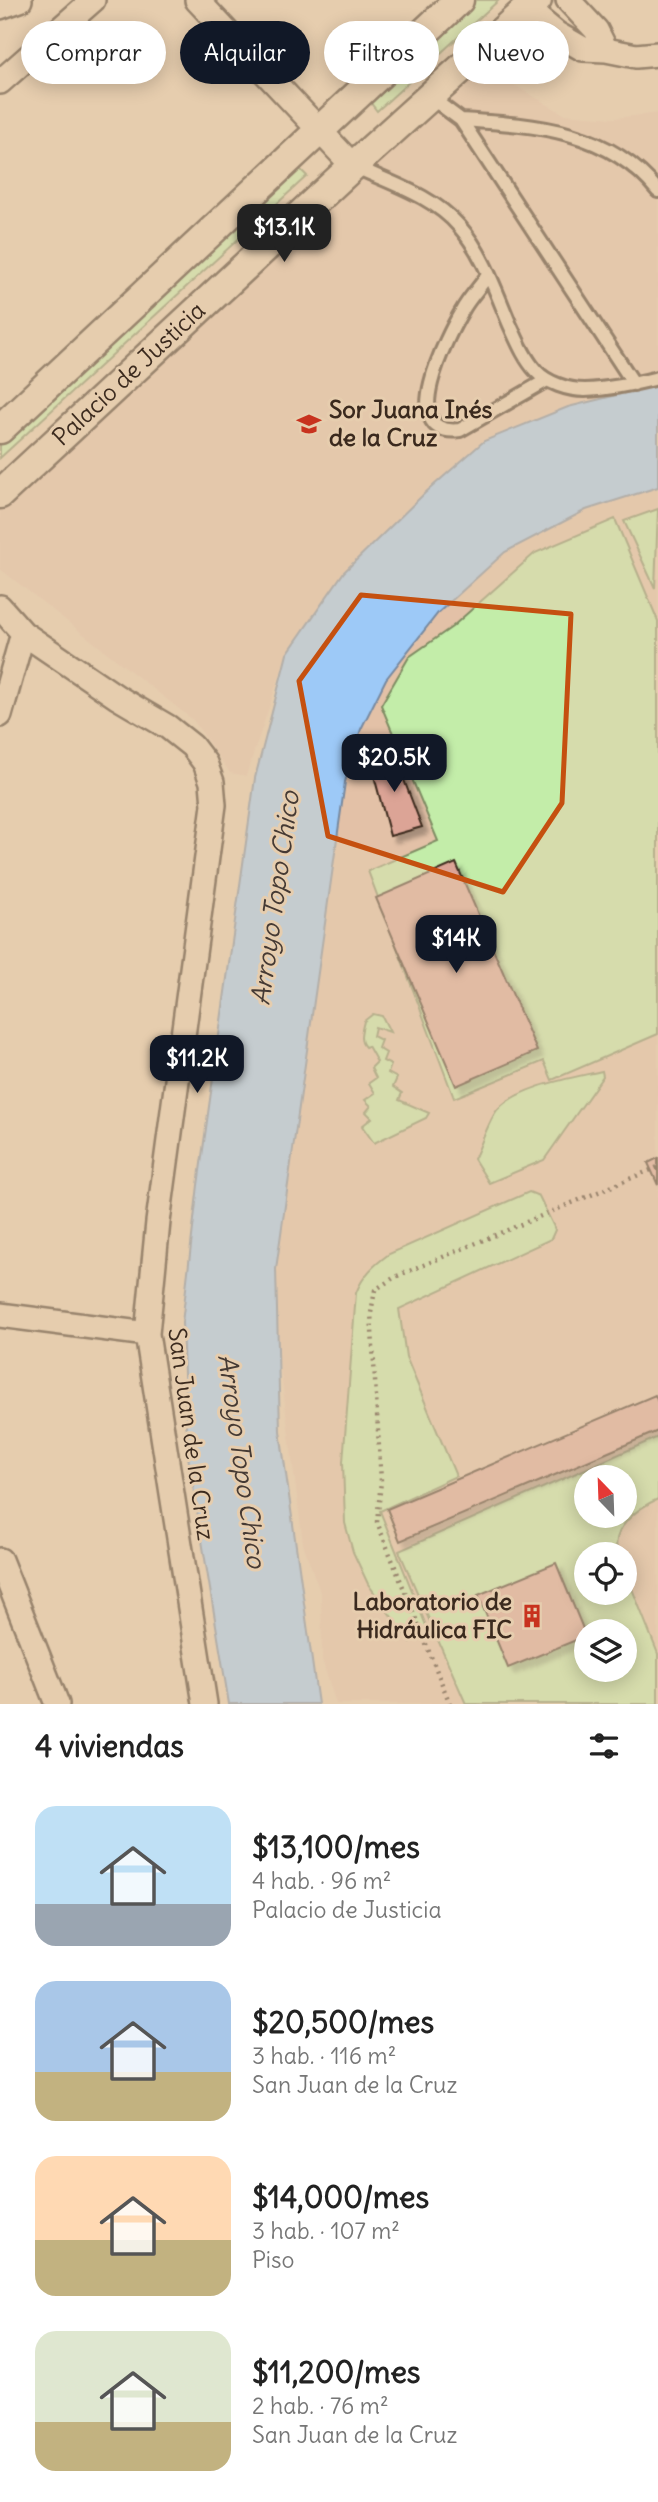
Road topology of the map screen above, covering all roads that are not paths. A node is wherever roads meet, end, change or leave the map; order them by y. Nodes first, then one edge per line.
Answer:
1 (20, 0) edge
2 (93, 0) edge
3 (197, 0) edge
4 (459, 0) edge
5 (568, 0) edge
6 (532, 5) edge
7 (0, 7) edge
8 (606, 50) junction
9 (658, 54) edge
10 (0, 82) edge
11 (430, 97) junction
12 (461, 120) junction
13 (319, 129) junction
14 (353, 166) junction
15 (658, 191) edge
16 (488, 275) junction
17 (658, 378) edge
18 (547, 380) junction
19 (634, 384) junction
20 (0, 429) edge
21 (0, 494) edge
22 (0, 607) edge
23 (23, 633) junction
24 (0, 715) edge
25 (0, 1315) edge
26 (147, 1334) junction
27 (0, 1560) edge
28 (57, 1704) edge
29 (205, 1704) edge

1 - 7 street
2 - 10 street
3 - 13 street
4 - 13 street, Palacio de Justicia
5 - 8 street
6 - 8 street
6 - 11 street, Palacio de Justicia
8 - 9 street
11 - 12 lane
11 - 14 street, Palacio de Justicia
12 - 15 lane
12 - 19 lane
13 - 14 street
13 - 20 street, Palacio de Justicia
14 - 16 lane
14 - 21 street, Palacio de Justicia
16 - 18 lane
16 - 18 lane
17 - 19 lane
18 - 19 lane
22 - 23 street, San Juan de la Cruz
23 - 24 street
23 - 26 street, San Juan de la Cruz
25 - 26 street
26 - 29 street, San Juan de la Cruz
27 - 28 street

